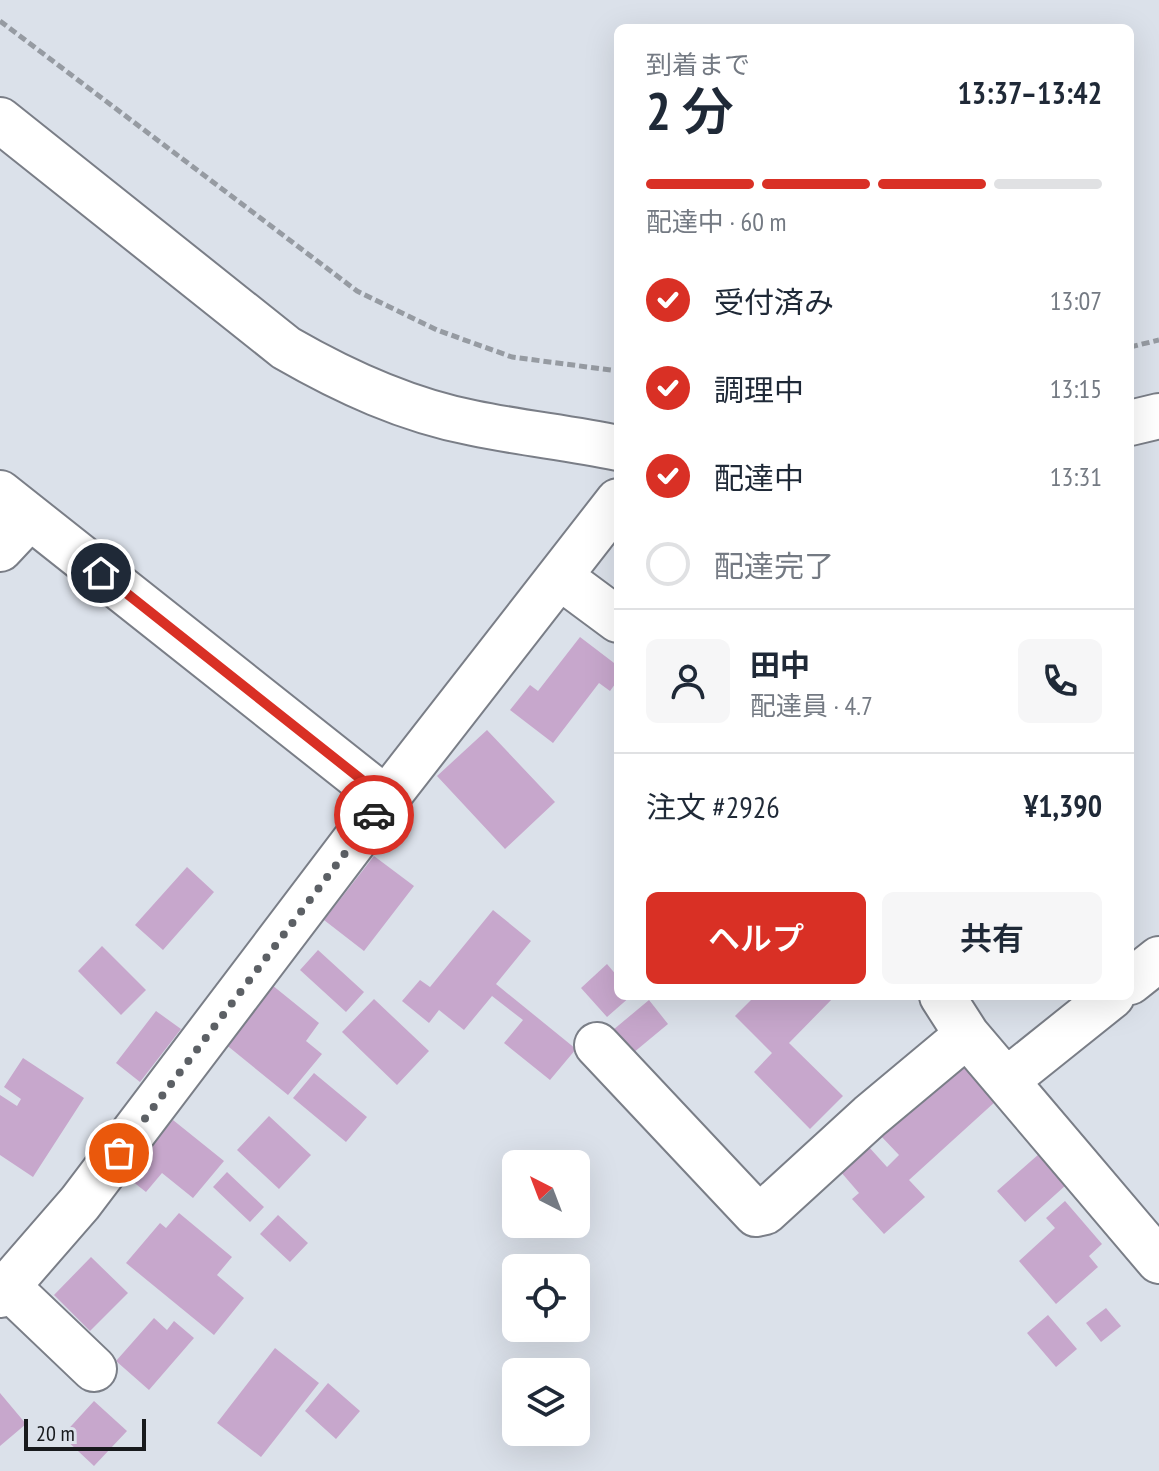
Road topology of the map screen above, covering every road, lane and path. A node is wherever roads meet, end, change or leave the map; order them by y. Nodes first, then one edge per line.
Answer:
1 (0, 21) edge
2 (0, 120) edge
3 (1159, 340) edge
4 (1134, 346) edge
5 (614, 370) edge
6 (1159, 416) edge
7 (1134, 422) edge
8 (614, 447) edge
9 (15, 505) edge
10 (614, 506) edge
11 (0, 549) edge
12 (560, 577) junction
13 (614, 617) edge
14 (386, 799) junction
15 (1159, 959) edge
16 (1134, 979) edge
17 (945, 1000) edge
18 (1107, 1000) edge
19 (967, 1035) junction
20 (597, 1045) dead end
21 (1007, 1080) junction
22 (1159, 1261) edge
23 (4, 1290) edge
24 (94, 1369) dead end

1 - 5 path
2 - 8 street
3 - 4 path
6 - 7 street
9 - 11 street
9 - 14 street
10 - 12 street
12 - 13 street
12 - 14 street
14 - 23 street
15 - 16 street
17 - 19 street
18 - 21 street
19 - 20 street
19 - 21 street
21 - 22 street
23 - 24 street

